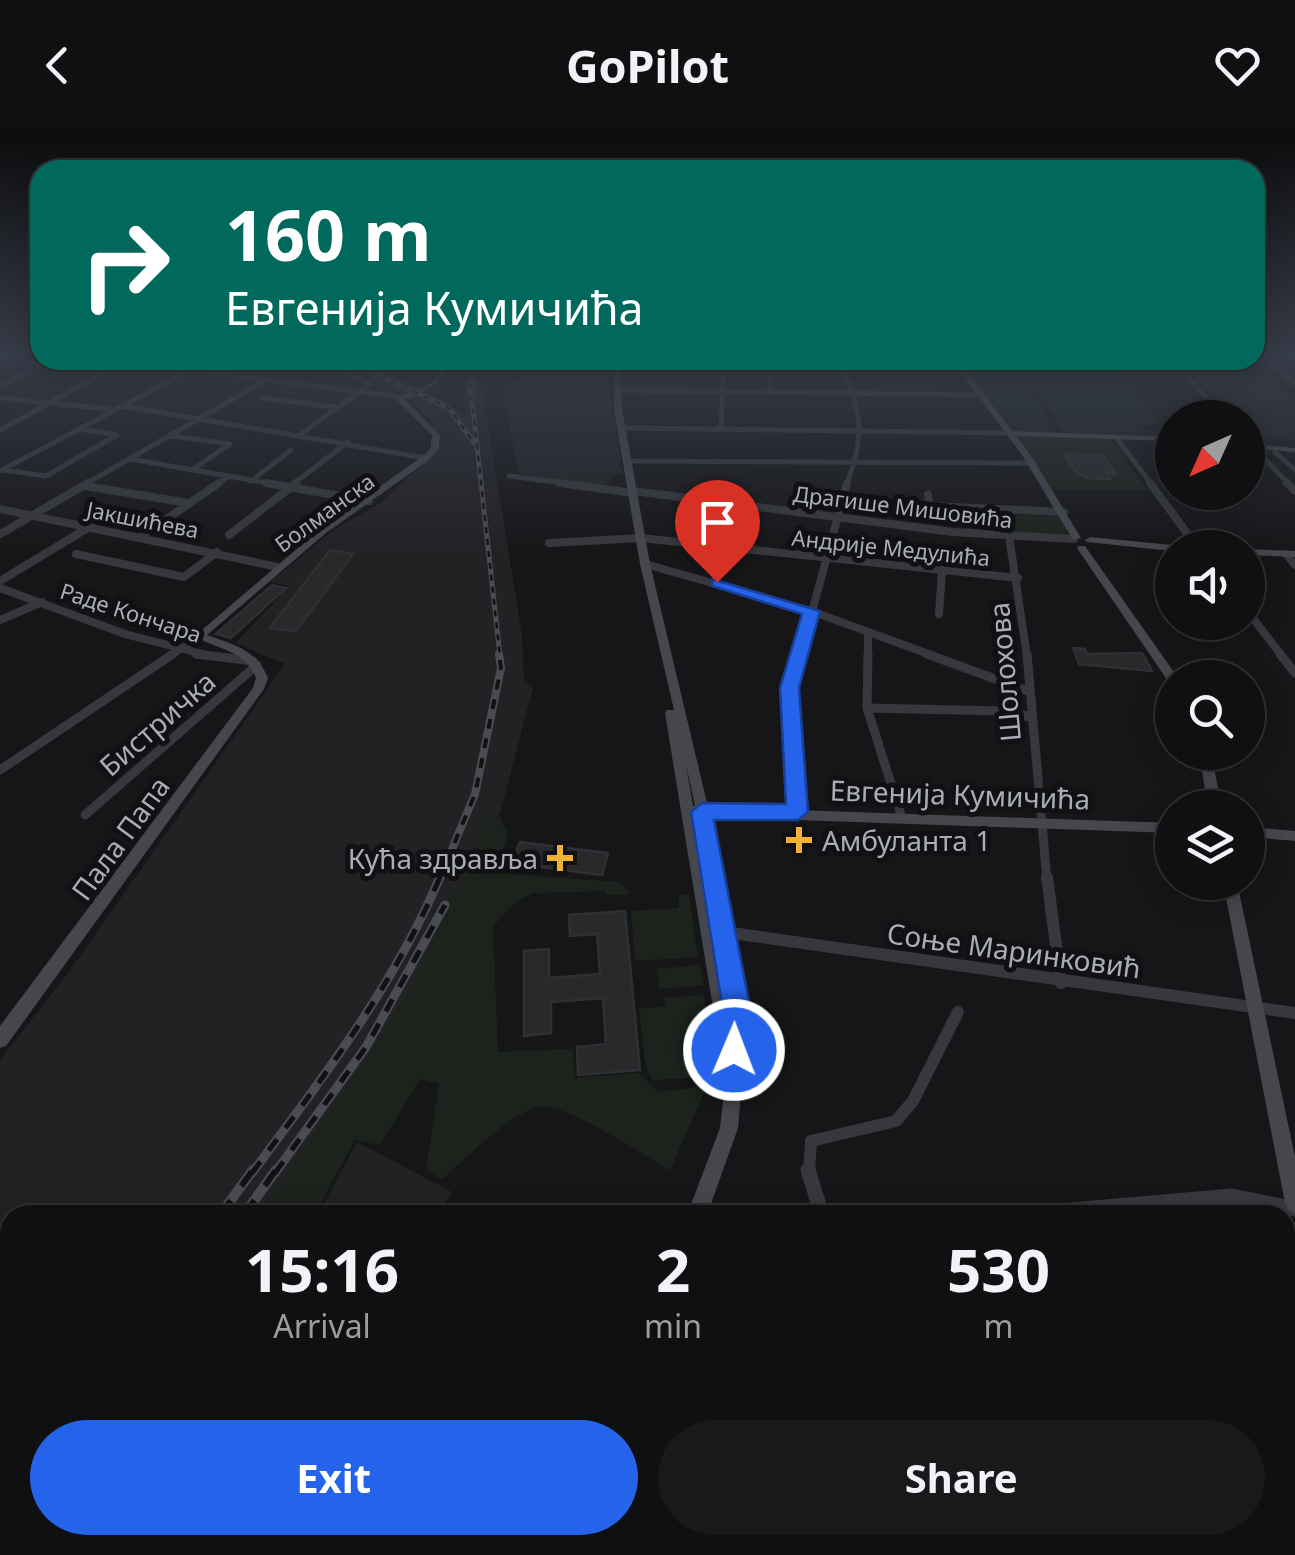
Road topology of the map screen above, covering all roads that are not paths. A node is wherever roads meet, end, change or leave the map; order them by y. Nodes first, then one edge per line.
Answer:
1 (92, 420) edge
2 (197, 420) edge
3 (210, 420) edge
4 (318, 420) edge
5 (423, 420) edge
6 (620, 420) edge
7 (721, 420) edge
8 (860, 420) edge
9 (1000, 420) edge
10 (79, 428) junction
11 (621, 428) junction
12 (721, 429) junction
13 (862, 431) junction
14 (301, 434) junction
15 (1009, 434) junction
16 (171, 436) junction
17 (1116, 437) junction
18 (1155, 439) edge
19 (348, 442) junction
20 (1265, 447) edge
21 (291, 450) dead end
22 (1295, 450) edge
23 (1275, 452) dead end
24 (426, 458) junction
25 (130, 459) junction
26 (857, 459) junction
27 (628, 461) junction
28 (1265, 461) edge
29 (1032, 463) junction
30 (1, 470) edge
31 (192, 470) junction
32 (1281, 470) dead end
33 (1295, 471) edge
34 (509, 476) dead end
35 (228, 477) junction
36 (251, 481) junction
37 (85, 486) junction
38 (292, 488) junction
39 (1295, 491) edge
40 (633, 492) junction
41 (928, 495) dead end
42 (369, 500) junction
43 (189, 504) junction
44 (0, 510) edge
45 (1064, 512) junction
46 (35, 516) junction
47 (838, 517) junction
48 (91, 526) junction
49 (1185, 530) edge
50 (0, 534) edge
51 (229, 535) dead end
52 (142, 536) junction
53 (1009, 536) junction
54 (641, 538) junction
55 (548, 543) dead end
56 (1084, 543) junction
57 (1155, 547) edge
58 (217, 552) junction
59 (1265, 553) edge
60 (76, 554) dead end
61 (1290, 554) edge
62 (830, 557) junction
63 (645, 564) junction
64 (1295, 565) edge
65 (278, 567) junction
66 (942, 570) junction
67 (1018, 578) junction
68 (0, 585) edge
69 (42, 602) junction
70 (811, 611) junction
71 (939, 614) dead end
72 (0, 620) edge
73 (868, 632) junction
74 (1265, 634) edge
75 (200, 636) junction
76 (183, 650) junction
77 (1160, 660) edge
78 (255, 663) junction
79 (1295, 673) edge
80 (1028, 691) junction
81 (867, 708) junction
82 (1031, 717) junction
83 (0, 770) edge
84 (694, 811) junction
85 (798, 812) junction
86 (86, 816) dead end
87 (900, 816) junction
88 (1039, 822) junction
89 (1155, 827) edge
90 (1265, 833) edge
91 (1295, 836) edge
92 (1234, 900) edge
93 (725, 932) junction
94 (1061, 982) junction
95 (1255, 1006) junction
96 (958, 1012) dead end
97 (1295, 1013) edge
98 (0, 1040) edge
99 (734, 1050) junction
100 (701, 1205) edge
101 (819, 1205) edge
102 (1128, 1205) edge
103 (1289, 1205) edge
104 (1295, 1205) edge

1 - 10 street
2 - 16 street
3 - 14 street
4 - 14 street
5 - 24 street
6 - 11 street
7 - 12 street
8 - 13 street
9 - 15 street
10 - 30 street
10 - 30 street
11 - 12 street
11 - 27 street
12 - 13 street
13 - 15 street
13 - 26 street
14 - 19 street
15 - 17 street
15 - 29 street
16 - 25 street
16 - 31 street
17 - 18 street
17 - 49 street
19 - 24 street
19 - 38 street
20 - 22 street
21 - 36 street
23 - 33 street
24 - 42 street, Болманска
25 - 31 street
25 - 37 street
26 - 27 street
26 - 29 street
26 - 47 street
27 - 40 street
28 - 39 street
29 - 45 street
31 - 35 street
32 - 33 street
34 - 40 street, Драгише Мишовића
35 - 36 street
35 - 43 street
36 - 38 street
37 - 43 street
37 - 46 street
38 - 42 street
38 - 51 street
40 - 47 street, Драгише Мишовића
40 - 54 street
41 - 45 street
42 - 65 street, Болманска
43 - 52 street
44 - 46 street, Јакшићева
45 - 56 street
46 - 48 street, Јакшићева
46 - 50 street
47 - 53 street, Драгише Мишовића
47 - 62 street
48 - 52 street, Јакшићева
48 - 68 street
52 - 58 street, Јакшићева
53 - 56 street, Драгише Мишовића
53 - 67 street, Шолохова
54 - 55 street, Андрије Медулића
54 - 62 street, Андрије Медулића
54 - 63 street
56 - 57 street
56 - 77 street
58 - 60 street
58 - 65 street, Јакшићева
59 - 61 street
61 - 64 street
62 - 66 street, Андрије Медулића
62 - 70 street
63 - 70 street
63 - 84 street
65 - 75 street, Болманска
66 - 67 street, Андрије Медулића
66 - 71 street
67 - 80 street, Шолохова
68 - 69 street, Раде Кончара
69 - 72 street
69 - 76 street, Раде Кончара
70 - 73 street
70 - 85 street
73 - 80 street
73 - 81 street
74 - 79 street
75 - 76 street, Болманска
75 - 78 street
76 - 78 street, Раде Кончара
76 - 83 street, Болманска
78 - 86 street, Бистричка
78 - 98 street, Пала Папа
80 - 82 street, Шолохова
81 - 82 street
81 - 87 street
82 - 88 street, Шолохова
84 - 85 street, Евгенија Кумичића
84 - 93 street
84 - 99 street
85 - 87 street, Евгенија Кумичића
87 - 88 street, Евгенија Кумичића
88 - 89 street, Евгенија Кумичића
88 - 94 street, Шолохова
90 - 91 street
92 - 95 street
93 - 94 street, Соње Маринковић
93 - 99 street
94 - 95 street, Соње Маринковић
95 - 97 street, Соње Маринковић
95 - 104 street
96 - 101 street
99 - 100 street
102 - 103 street

